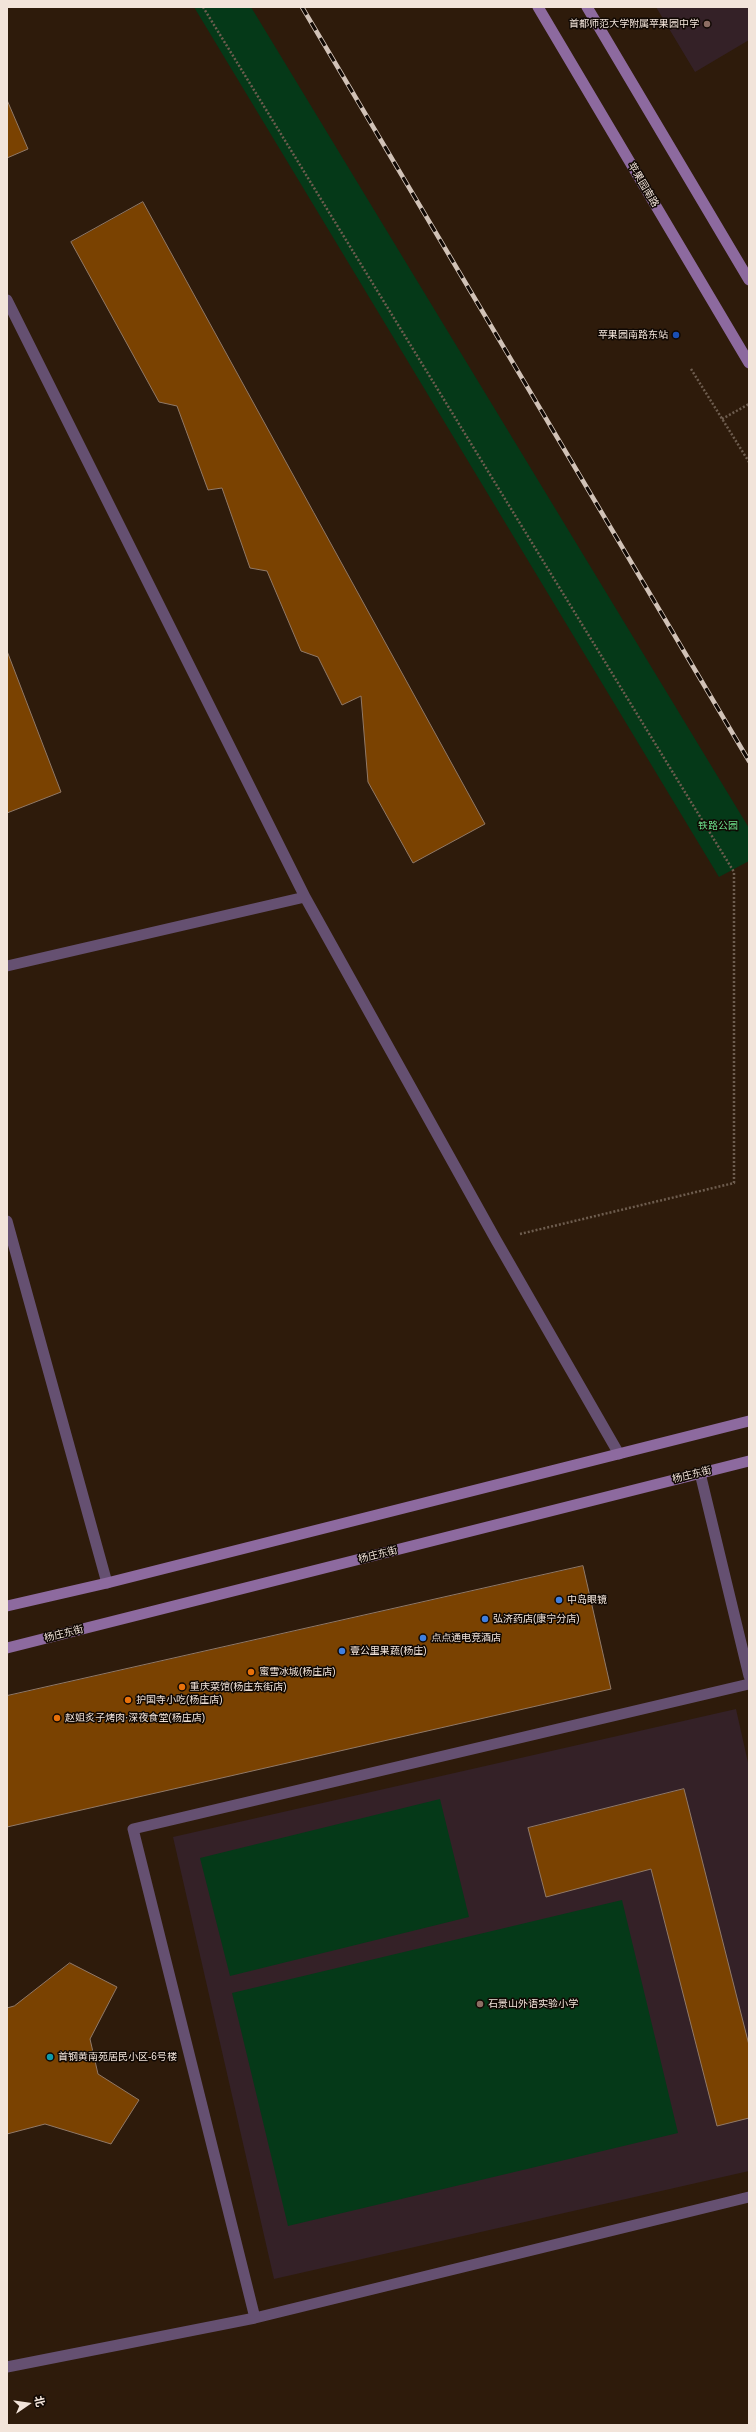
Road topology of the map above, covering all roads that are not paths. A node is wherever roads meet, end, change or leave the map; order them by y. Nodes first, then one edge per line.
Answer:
1 (538, 7) edge
2 (587, 7) edge
3 (749, 280) edge
4 (7, 300) edge
5 (749, 363) edge
6 (305, 897) junction
7 (7, 966) edge
8 (7, 1221) edge
9 (749, 1421) edge
10 (619, 1454) junction
11 (749, 1461) edge
12 (700, 1473) junction
13 (107, 1583) junction
14 (7, 1606) edge
15 (7, 1648) edge
16 (749, 1676) edge
17 (749, 1684) edge
18 (749, 2197) edge
19 (255, 2318) junction
20 (7, 2367) edge

1 - 5 main road, 苹果园南路
2 - 3 main road
4 - 6 street
6 - 7 street
6 - 10 street
8 - 13 street
9 - 10 main road
10 - 13 main road
11 - 12 main road, 杨庄东街
12 - 15 main road, 杨庄东街
12 - 16 street
13 - 14 main road
17 - 19 street
18 - 19 street
19 - 20 street

